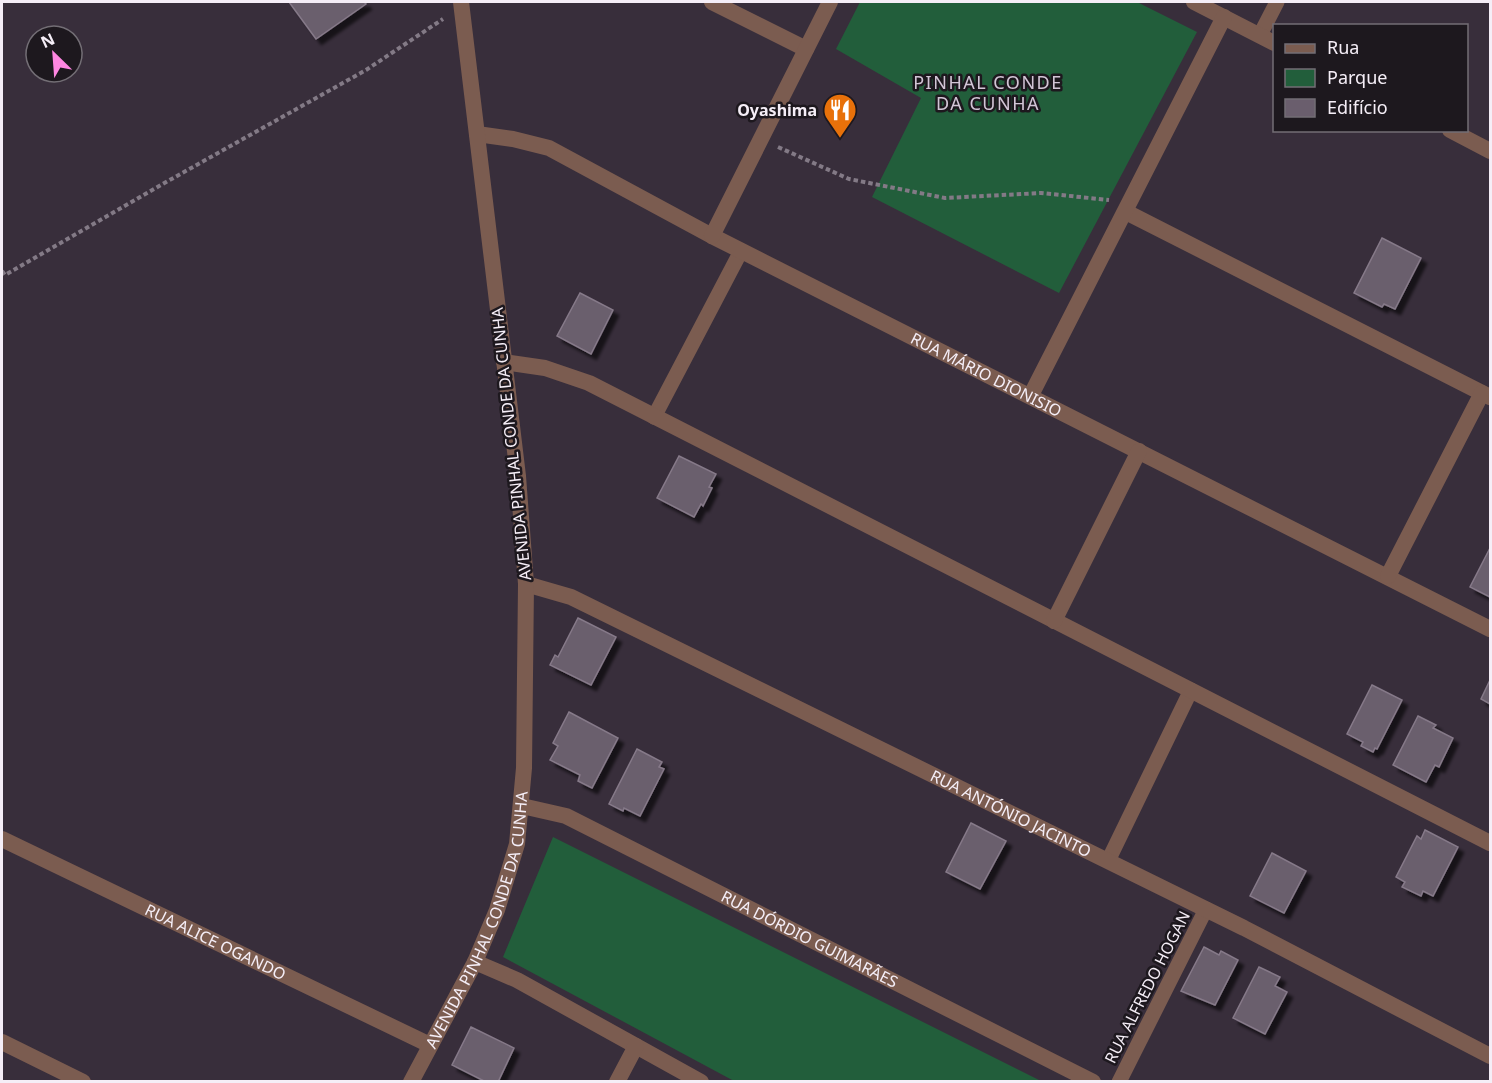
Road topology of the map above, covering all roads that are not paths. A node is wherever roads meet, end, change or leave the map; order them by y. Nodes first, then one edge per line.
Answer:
1 (712, 2) edge
2 (830, 2) edge
3 (1194, 2) edge
4 (1277, 2) edge
5 (461, 4) edge
6 (1224, 17) junction
7 (1267, 39) edge
8 (806, 49) junction
9 (1454, 132) edge
10 (477, 134) junction
11 (1491, 151) edge
12 (1128, 207) junction
13 (712, 236) junction
14 (741, 251) junction
15 (504, 362) junction
16 (1031, 395) junction
17 (1486, 395) edge
18 (654, 417) junction
19 (1139, 452) junction
20 (1388, 576) junction
21 (526, 584) junction
22 (1054, 621) junction
23 (1491, 628) edge
24 (1191, 690) junction
25 (522, 806) junction
26 (2, 839) edge
27 (1491, 843) edge
28 (1108, 861) junction
29 (1206, 909) junction
30 (475, 962) junction
31 (2, 1042) edge
32 (430, 1045) junction
33 (636, 1046) junction
34 (1491, 1056) edge
35 (84, 1082) edge
36 (411, 1082) edge
37 (617, 1082) edge
38 (700, 1082) edge
39 (1093, 1082) edge
40 (1119, 1082) edge

1 - 8 street
2 - 8 street
3 - 6 street
4 - 7 lane
5 - 10 street, AVENIDA PINHAL CONDE DA CUNHA
6 - 7 street
6 - 12 street
8 - 13 street
9 - 11 street
10 - 13 street, RUA MÁRIO DIONISIO
10 - 15 street, AVENIDA PINHAL CONDE DA CUNHA
12 - 16 street
12 - 17 street
13 - 14 street, RUA MÁRIO DIONISIO
14 - 16 street, RUA MÁRIO DIONISIO
14 - 18 lane
15 - 18 street
15 - 21 street, AVENIDA PINHAL CONDE DA CUNHA
16 - 19 street, RUA MÁRIO DIONISIO
17 - 20 street
18 - 22 street
19 - 20 street, RUA MÁRIO DIONISIO
19 - 22 street
20 - 23 street, RUA MÁRIO DIONISIO
21 - 25 street, AVENIDA PINHAL CONDE DA CUNHA
21 - 28 street, RUA ANTÓNIO JACINTO
22 - 24 street
24 - 27 street
24 - 28 lane
25 - 30 street, AVENIDA PINHAL CONDE DA CUNHA
25 - 39 street, RUA DÓRDIO GUIMARÃES
26 - 32 street, RUA ALICE OGANDO
28 - 29 street, RUA ANTÓNIO JACINTO
29 - 34 street, RUA ANTÓNIO JACINTO
29 - 40 lane, RUA ALFREDO HOGAN
30 - 32 street, AVENIDA PINHAL CONDE DA CUNHA
30 - 33 street
31 - 35 street
32 - 36 street, AVENIDA PINHAL CONDE DA CUNHA
33 - 37 street
33 - 38 street

